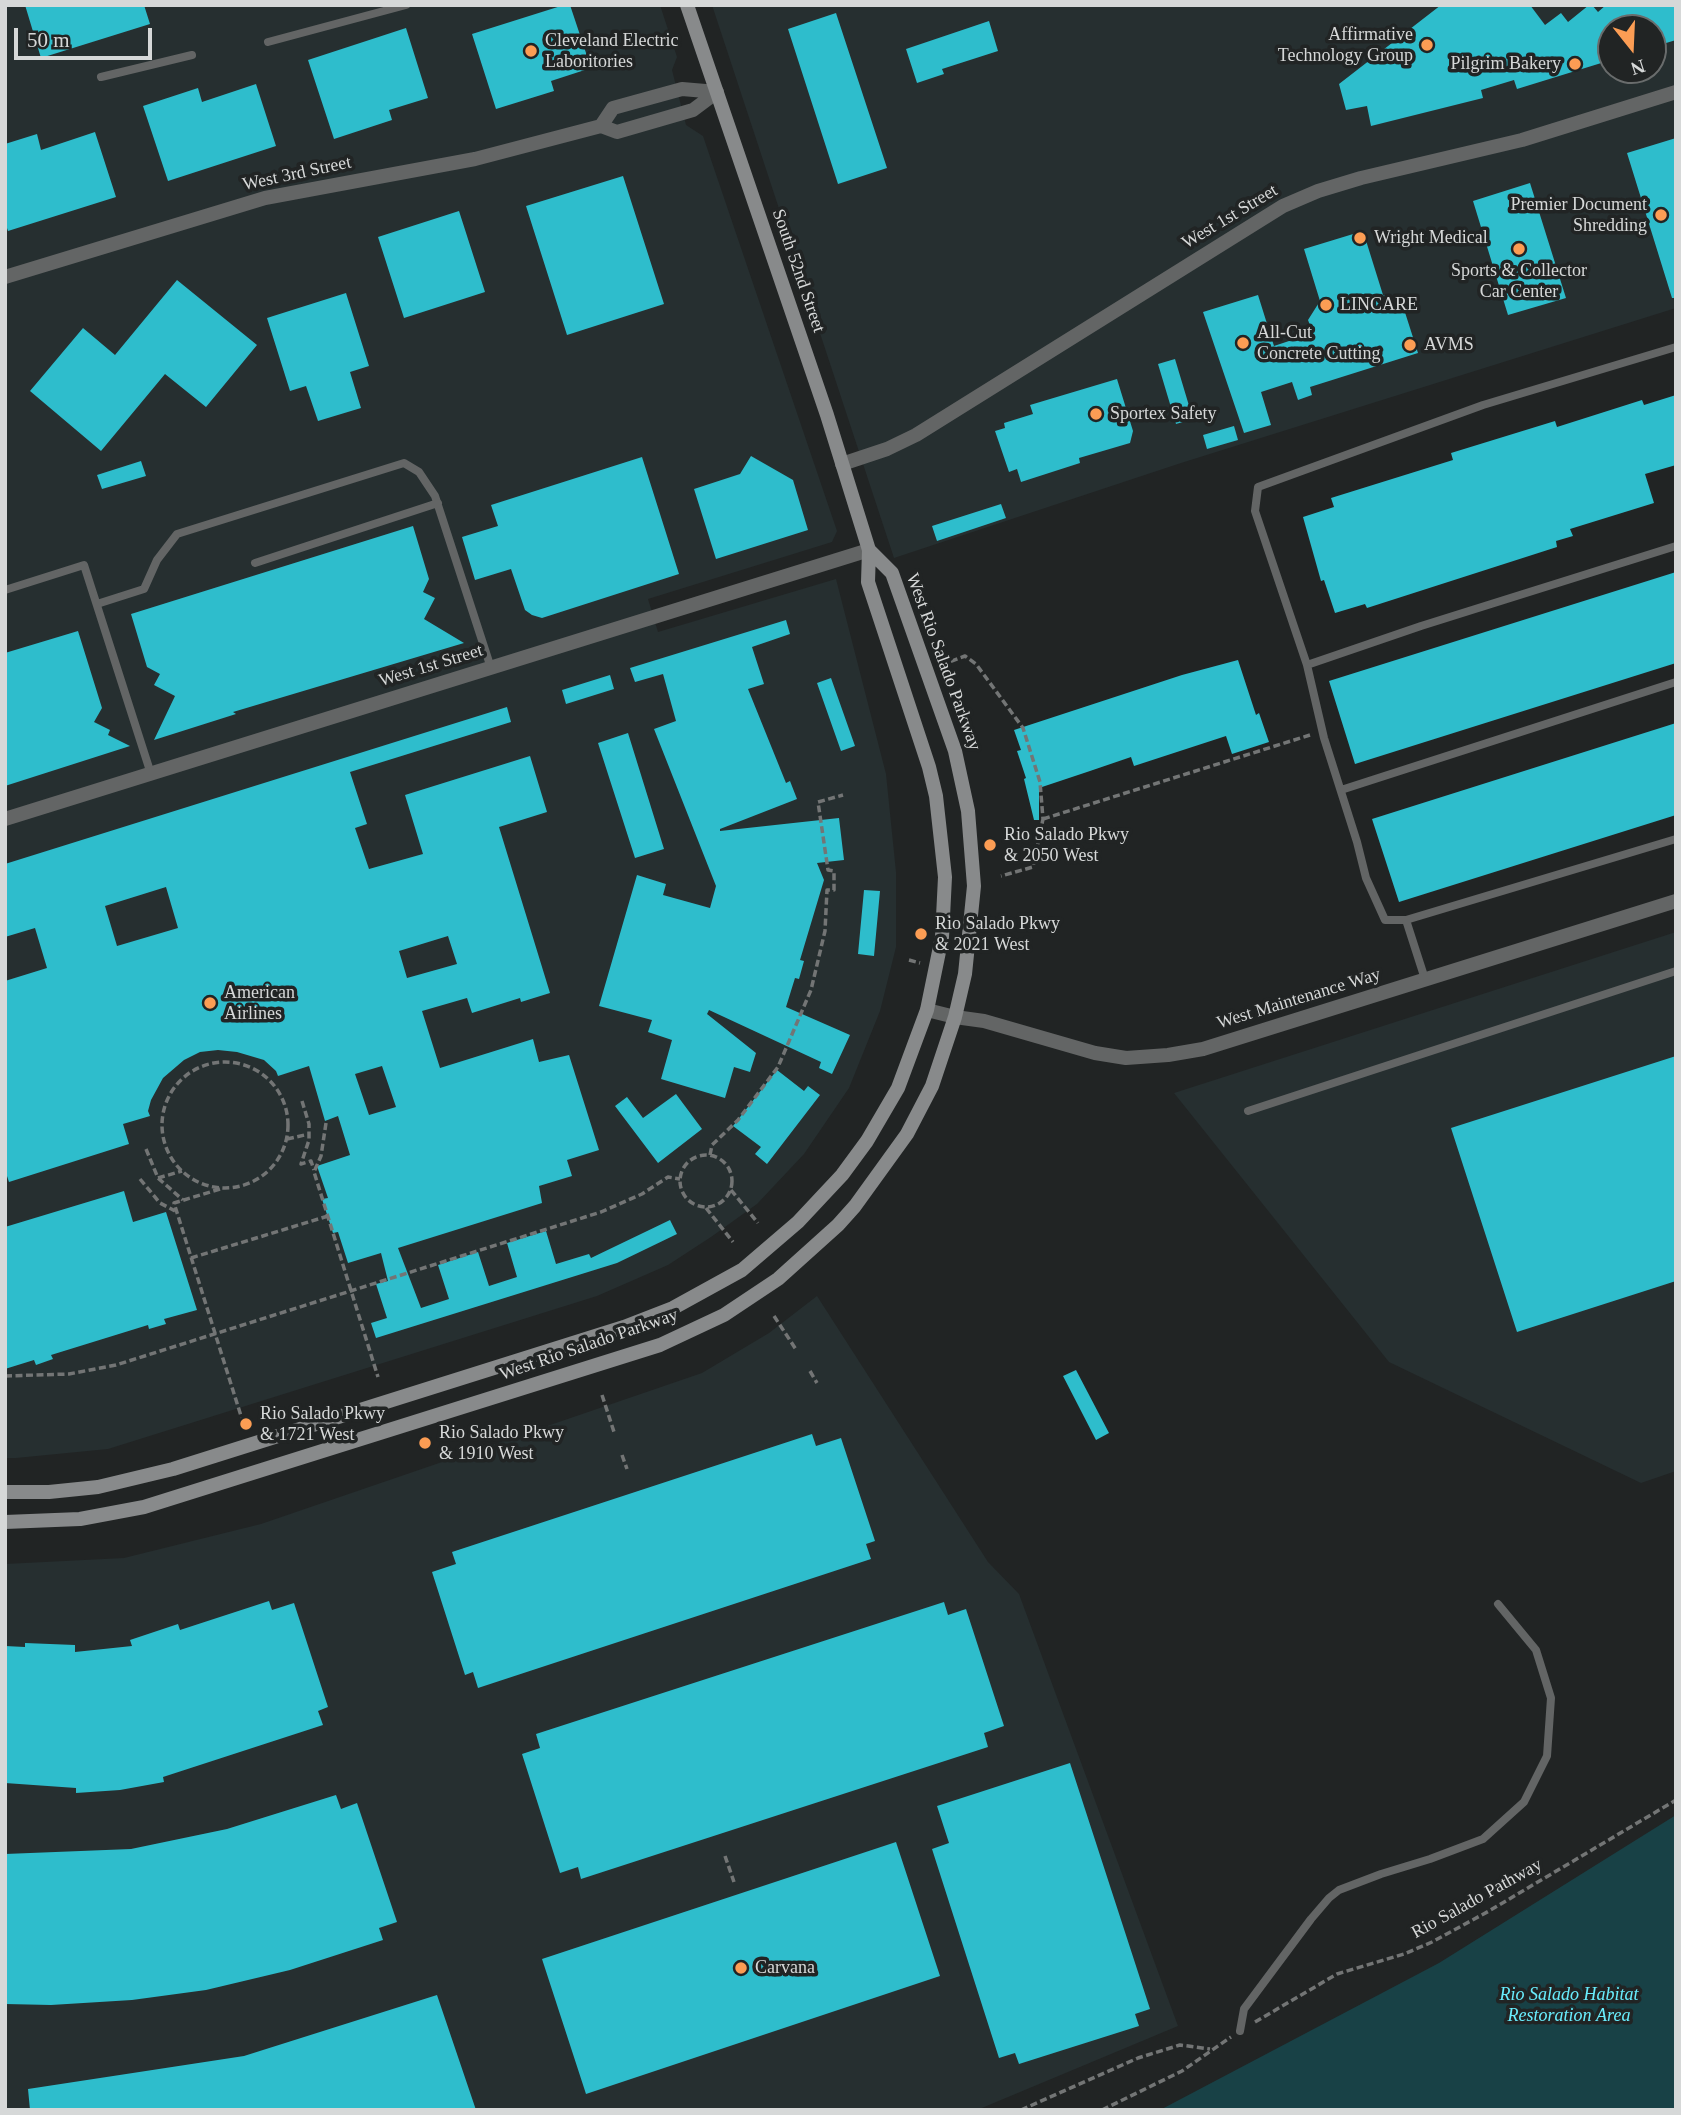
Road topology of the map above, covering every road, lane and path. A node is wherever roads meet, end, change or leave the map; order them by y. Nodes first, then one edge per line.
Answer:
1 (406, 5) edge
2 (687, 5) edge
3 (268, 43) dead end
4 (192, 55) dead end
5 (101, 78) dead end
6 (717, 92) junction
7 (1676, 92) edge
8 (601, 126) junction
9 (5, 277) edge
10 (1676, 348) edge
11 (842, 464) junction
12 (438, 503) junction
13 (1676, 546) edge
14 (869, 550) junction
15 (255, 563) dead end
16 (5, 590) edge
17 (97, 604) junction
18 (941, 665) dead end
19 (1307, 665) junction
20 (491, 668) junction
21 (1676, 682) edge
22 (1310, 735) dead end
23 (152, 774) junction
24 (1340, 790) junction
25 (843, 796) dead end
26 (5, 819) edge
27 (1043, 819) junction
28 (1676, 839) edge
29 (1001, 876) dead end
30 (1676, 901) edge
31 (1406, 920) junction
32 (909, 960) dead end
33 (922, 964) dead end
34 (1676, 971) edge
35 (1425, 979) junction
36 (927, 1010) junction
37 (955, 1017) junction
38 (302, 1101) dead end
39 (1248, 1111) dead end
40 (326, 1122) dead end
41 (309, 1134) junction
42 (286, 1140) junction
43 (146, 1149) dead end
44 (710, 1155) junction
45 (182, 1171) junction
46 (314, 1172) junction
47 (158, 1178) junction
48 (140, 1179) dead end
49 (680, 1179) junction
50 (222, 1189) junction
51 (731, 1190) junction
52 (184, 1200) junction
53 (706, 1208) junction
54 (177, 1212) junction
55 (328, 1216) junction
56 (758, 1223) dead end
57 (733, 1242) dead end
58 (191, 1258) junction
59 (352, 1290) junction
60 (774, 1316) dead end
61 (215, 1334) junction
62 (797, 1351) dead end
63 (810, 1371) dead end
64 (5, 1376) edge
65 (378, 1377) dead end
66 (817, 1383) dead end
67 (602, 1395) dead end
68 (242, 1419) dead end
69 (615, 1435) dead end
70 (622, 1455) dead end
71 (627, 1469) dead end
72 (5, 1492) edge
73 (5, 1522) edge
74 (1498, 1604) dead end
75 (1676, 1800) edge
76 (725, 1856) dead end
77 (733, 1882) dead end
78 (1240, 2031) junction
79 (1212, 2049) junction
80 (1021, 2110) edge
81 (1102, 2110) edge

1 - 3 lane
2 - 6 main road, South 52nd Street
4 - 5 lane
6 - 8 street, West 3rd Street
6 - 8 street, West 3rd Street
6 - 11 main road, South 52nd Street
7 - 11 street, West 1st Street
8 - 9 street, West 3rd Street
10 - 19 lane
11 - 14 main road, South 52nd Street
12 - 15 lane
12 - 17 lane
12 - 20 lane
13 - 19 lane
14 - 20 street, West 1st Street
14 - 36 main road, West Rio Salado Parkway
14 - 37 main road, West Rio Salado Parkway
16 - 17 lane
17 - 23 lane
18 - 27 path
19 - 24 lane
20 - 23 street, West 1st Street
21 - 24 lane
22 - 27 path
23 - 26 street, West 1st Street
24 - 31 lane
25 - 44 path
27 - 29 path
28 - 31 lane
30 - 35 street, West Maintenance Way
31 - 35 lane
32 - 33 path
34 - 39 lane
35 - 37 street, West Maintenance Way
36 - 37 street, West Maintenance Way
36 - 72 main road, West Rio Salado Parkway
37 - 73 main road, West Rio Salado Parkway
38 - 41 path
40 - 46 path
41 - 42 path
41 - 46 path
42 - 45 path
42 - 50 path
43 - 47 path
44 - 49 path
44 - 51 path
45 - 47 path
45 - 50 path
46 - 55 path
47 - 52 path
48 - 54 path
49 - 53 path
49 - 59 path
50 - 52 path
51 - 53 path
51 - 56 path
52 - 54 path
53 - 57 path
54 - 58 path
55 - 58 path
55 - 59 path
58 - 61 path
59 - 61 path
59 - 65 path
60 - 62 path
61 - 64 path
61 - 68 path
63 - 66 path
67 - 69 path
70 - 71 path
74 - 78 lane
75 - 78 path, Rio Salado Pathway
76 - 77 path
78 - 79 path, Rio Salado Pathway
79 - 80 path
79 - 81 path, Rio Salado Pathway

